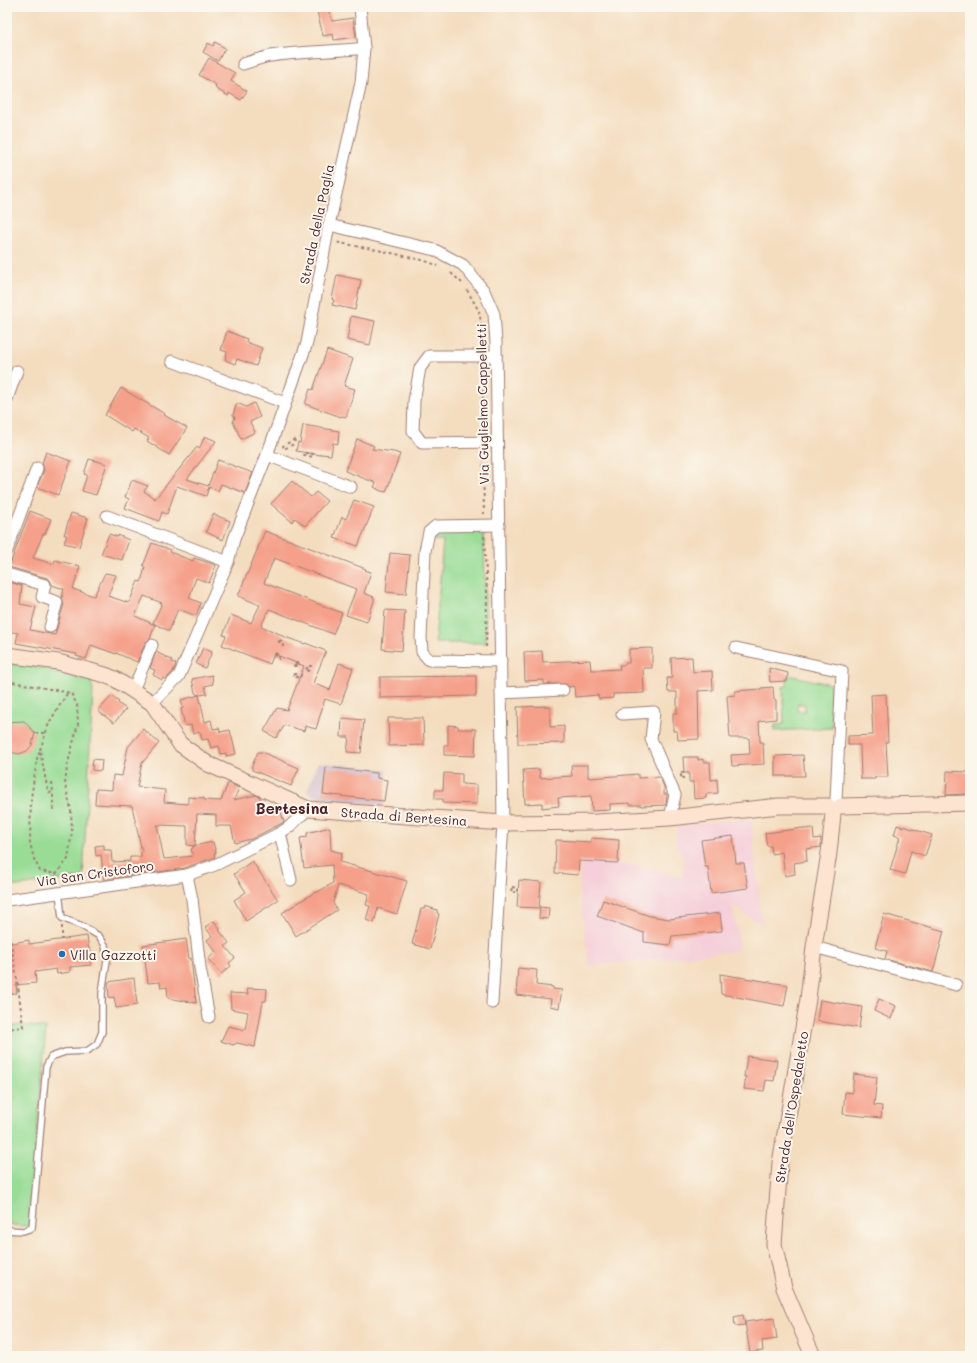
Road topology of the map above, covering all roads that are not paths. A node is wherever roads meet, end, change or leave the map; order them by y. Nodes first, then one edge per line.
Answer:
1 (360, 7) edge
2 (364, 48) junction
3 (243, 64) dead end
4 (333, 225) junction
5 (496, 356) junction
6 (172, 361) dead end
7 (17, 370) dead end
8 (7, 399) edge
9 (285, 403) junction
10 (497, 442) junction
11 (267, 456) junction
12 (37, 468) dead end
13 (351, 487) dead end
14 (107, 516) dead end
15 (499, 525) junction
16 (7, 550) edge
17 (228, 562) junction
18 (7, 574) edge
19 (50, 627) dead end
20 (152, 645) dead end
21 (736, 648) dead end
22 (7, 655) edge
23 (501, 661) junction
24 (131, 689) junction
25 (563, 690) dead end
26 (501, 693) junction
27 (152, 704) junction
28 (622, 714) dead end
29 (970, 803) edge
30 (835, 807) junction
31 (308, 809) junction
32 (670, 818) junction
33 (503, 823) junction
34 (280, 833) junction
35 (187, 875) junction
36 (291, 880) dead end
37 (59, 892) junction
38 (7, 900) edge
39 (814, 947) junction
40 (956, 986) dead end
41 (492, 1003) dead end
42 (209, 1016) dead end
43 (7, 1230) edge
44 (812, 1356) edge

1 - 2 street, Strada della Paglia
2 - 3 street
2 - 4 street, Strada della Paglia
4 - 5 street, Via Guglielmo Cappelletti
4 - 9 street, Strada della Paglia
5 - 10 street, Via Guglielmo Cappelletti
5 - 10 street
6 - 9 street
7 - 8 street
9 - 11 street, Strada della Paglia
10 - 15 street, Via Guglielmo Cappelletti
11 - 13 street
11 - 17 street, Strada della Paglia
12 - 16 street
14 - 17 street
15 - 23 street, Via Guglielmo Cappelletti
15 - 23 street
17 - 27 street, Strada della Paglia
18 - 19 street
20 - 24 street
21 - 30 street
22 - 24 street, Strada di Bertesina
23 - 26 street, Via Guglielmo Cappelletti
24 - 27 street, Strada di Bertesina
25 - 26 street
26 - 33 street, Via Guglielmo Cappelletti
27 - 31 street, Strada di Bertesina
28 - 32 street
29 - 30 street, Strada di Bertesina
30 - 32 street, Strada di Bertesina
30 - 39 street, Strada dell'Ospedaletto
31 - 33 street, Strada di Bertesina
31 - 34 street, Via San Cristoforo
32 - 33 street, Strada di Bertesina
33 - 41 street
34 - 35 street, Via San Cristoforo
34 - 36 street
35 - 37 street, Via San Cristoforo
35 - 42 street
37 - 38 street, Via San Cristoforo
37 - 43 lane
39 - 40 street
39 - 44 street, Strada dell'Ospedaletto

